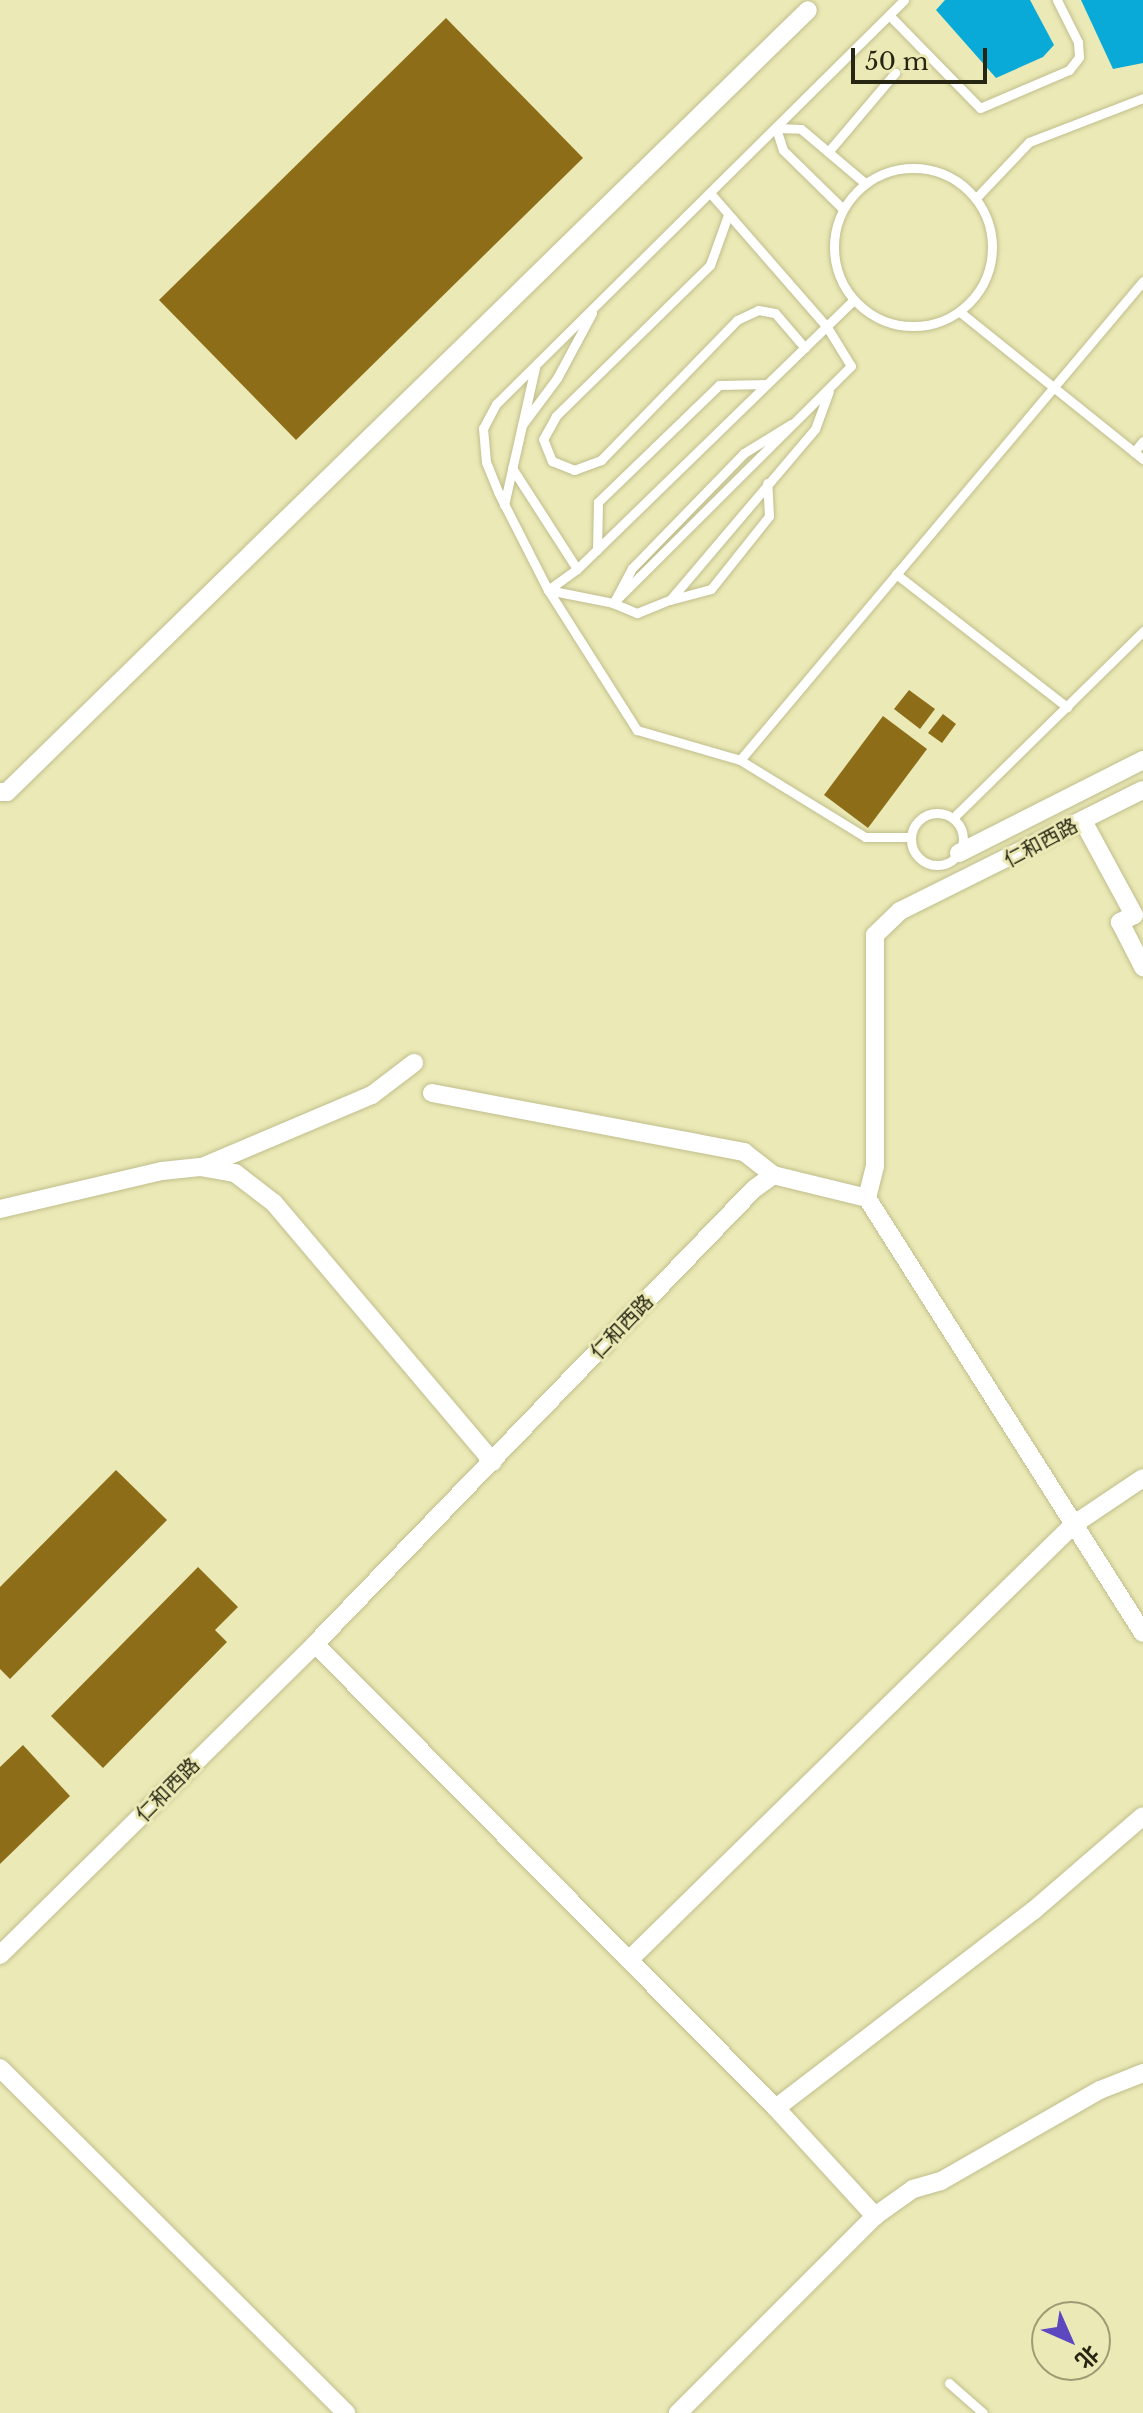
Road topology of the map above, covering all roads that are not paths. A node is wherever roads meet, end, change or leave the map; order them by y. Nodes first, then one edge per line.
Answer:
1 (904, 0) edge
2 (1057, 0) edge
3 (808, 10) dead end
4 (889, 15) junction
5 (895, 73) dead end
6 (1143, 98) edge
7 (776, 128) junction
8 (828, 152) junction
9 (865, 183) junction
10 (710, 193) junction
11 (976, 198) junction
12 (843, 209) junction
13 (728, 215) junction
14 (1143, 281) edge
15 (853, 301) junction
16 (598, 304) junction
17 (960, 312) junction
18 (827, 327) junction
19 (805, 348) junction
20 (535, 365) junction
21 (768, 384) junction
22 (1054, 387) junction
23 (830, 388) junction
24 (805, 415) junction
25 (522, 425) junction
26 (1143, 441) edge
27 (1134, 452) junction
28 (1143, 459) edge
29 (512, 468) junction
30 (767, 483) junction
31 (504, 505) junction
32 (597, 550) junction
33 (577, 569) junction
34 (896, 574) junction
35 (548, 590) junction
36 (670, 600) junction
37 (613, 603) junction
38 (1143, 631) edge
39 (1067, 707) junction
40 (740, 760) junction
41 (1143, 760) edge
42 (1143, 790) edge
43 (0, 792) edge
44 (953, 818) junction
45 (1083, 821) junction
46 (911, 837) junction
47 (959, 853) junction
48 (1143, 967) edge
49 (414, 1063) dead end
50 (432, 1093) dead end
51 (200, 1167) junction
52 (773, 1175) junction
53 (867, 1198) junction
54 (0, 1209) edge
55 (493, 1462) junction
56 (1143, 1478) edge
57 (1073, 1525) junction
58 (1143, 1633) edge
59 (315, 1644) junction
60 (1143, 1816) edge
61 (0, 1955) edge
62 (629, 1960) junction
63 (0, 2068) edge
64 (1143, 2073) edge
65 (776, 2108) junction
66 (875, 2216) junction
67 (949, 2383) dead end
68 (346, 2413) edge
69 (678, 2413) edge
70 (983, 2413) edge

1 - 4 lane
2 - 4 lane
3 - 43 street
4 - 7 lane
5 - 8 lane
6 - 11 lane
7 - 8 lane
7 - 10 lane
7 - 12 lane
8 - 9 lane
9 - 11 lane
9 - 12 lane
10 - 13 lane
10 - 16 lane
11 - 17 lane
12 - 15 lane
13 - 18 lane
13 - 19 lane
14 - 22 lane
15 - 17 lane
15 - 18 lane
16 - 20 lane
16 - 25 lane
17 - 22 lane
18 - 19 lane
18 - 23 lane
19 - 21 lane
20 - 25 lane
20 - 31 lane
21 - 32 lane
21 - 32 lane
22 - 27 lane
22 - 34 lane
23 - 24 lane
23 - 30 lane
24 - 37 lane
24 - 37 lane
25 - 29 lane
26 - 27 lane
27 - 28 lane
29 - 31 lane
29 - 33 lane
30 - 36 lane
30 - 36 lane
31 - 35 lane
32 - 33 lane
33 - 35 lane
34 - 39 lane
34 - 40 lane
35 - 37 lane
35 - 40 lane
36 - 37 lane
38 - 39 lane
39 - 44 lane
40 - 46 lane
41 - 47 street
42 - 45 street, 仁和西路
44 - 46 lane
44 - 47 lane
45 - 48 street
45 - 53 street, 仁和西路
46 - 47 lane
49 - 51 street
50 - 52 street
51 - 54 street
51 - 55 street
52 - 53 street
52 - 55 street, 仁和西路
53 - 57 street
55 - 59 street, 仁和西路
56 - 57 street
57 - 58 street
57 - 62 street
59 - 61 street, 仁和西路
59 - 62 street
60 - 65 street
62 - 65 street
63 - 68 street
64 - 66 street
65 - 66 street
66 - 69 street
67 - 70 lane

